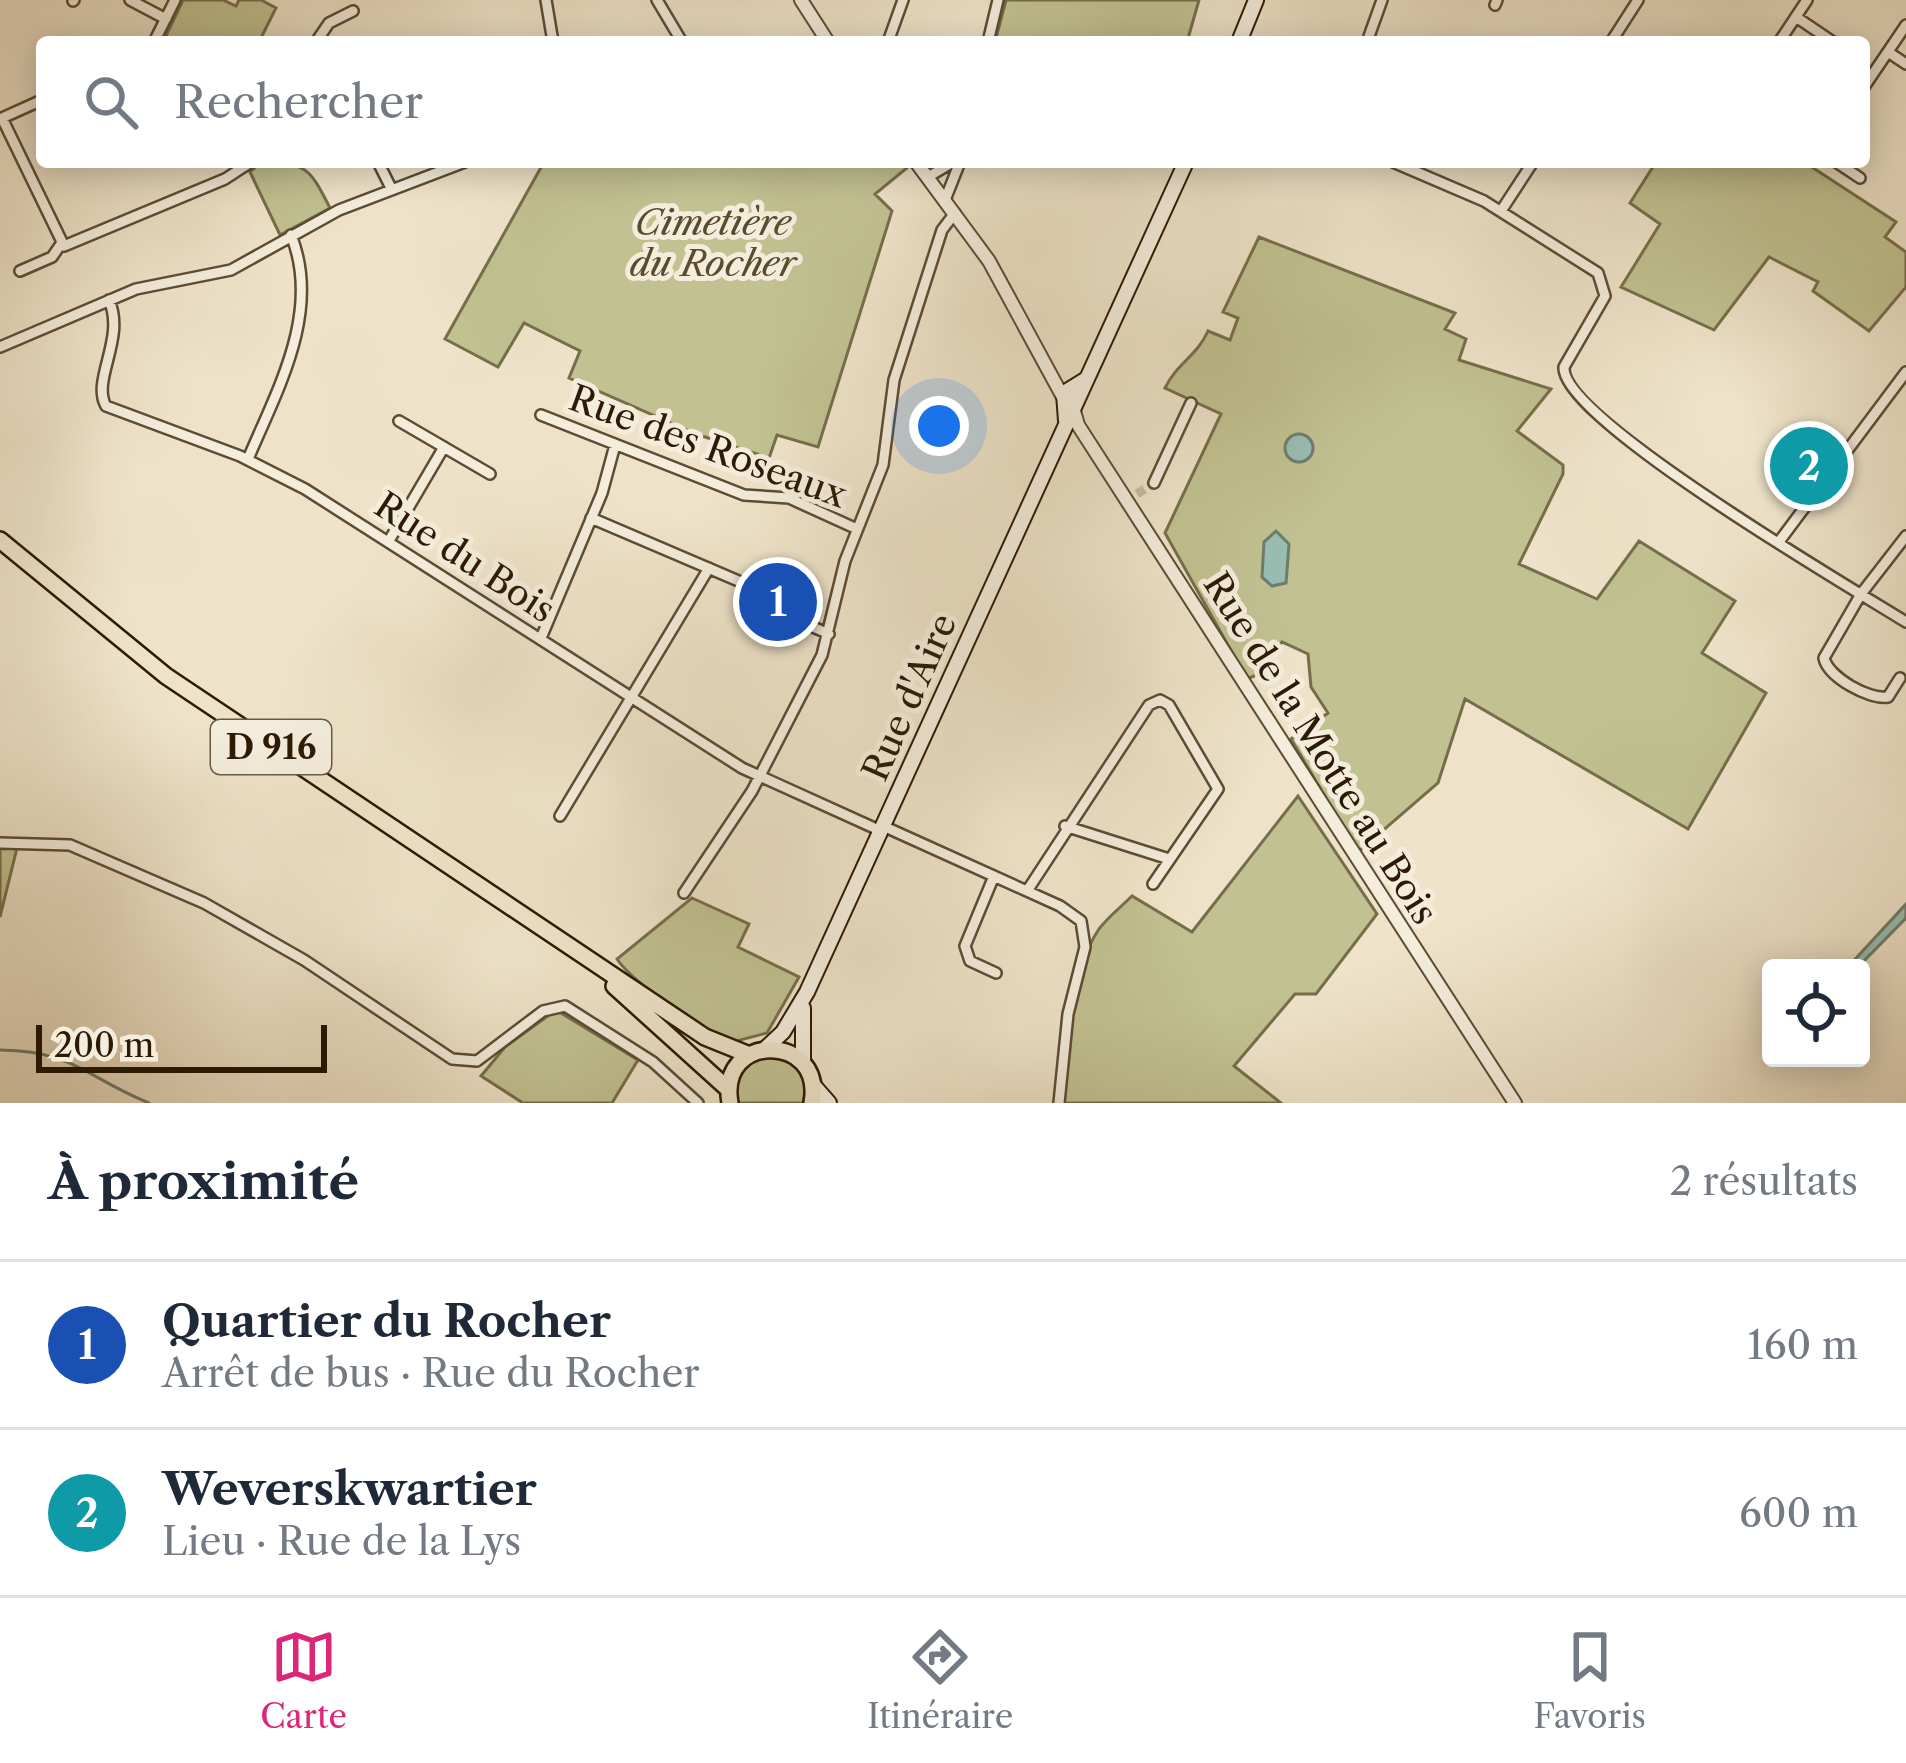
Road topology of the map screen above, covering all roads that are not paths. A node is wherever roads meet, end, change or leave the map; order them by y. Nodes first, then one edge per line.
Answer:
1 (130, 0) edge
2 (175, 0) edge
3 (546, 0) edge
4 (657, 0) edge
5 (801, 0) edge
6 (903, 0) edge
7 (998, 0) edge
8 (1256, 0) edge
9 (1382, 0) edge
10 (1638, 0) edge
11 (1808, 0) edge
12 (352, 10) dead end
13 (1796, 17) junction
14 (166, 19) junction
15 (1906, 25) edge
16 (157, 36) edge
17 (320, 36) edge
18 (552, 36) edge
19 (678, 36) edge
20 (824, 36) edge
21 (890, 36) edge
22 (989, 36) edge
23 (1241, 36) edge
24 (1369, 36) edge
25 (1615, 36) edge
26 (1783, 36) edge
27 (1824, 36) edge
28 (1888, 52) junction
29 (1906, 64) edge
30 (1870, 78) edge
31 (36, 103) edge
32 (1, 119) edge
33 (242, 168) edge
34 (381, 168) edge
35 (448, 168) edge
36 (920, 168) edge
37 (946, 168) edge
38 (954, 168) edge
39 (1183, 168) edge
40 (1406, 168) edge
41 (1529, 168) edge
42 (1845, 168) edge
43 (928, 178) junction
44 (1860, 178) dead end
45 (391, 188) junction
46 (945, 200) junction
47 (1501, 211) junction
48 (955, 213) junction
49 (291, 236) junction
50 (61, 244) junction
51 (20, 271) dead end
52 (109, 300) junction
53 (0, 347) edge
54 (1906, 372) edge
55 (1191, 403) dead end
56 (1073, 405) junction
57 (541, 415) dead end
58 (399, 421) dead end
59 (616, 445) junction
60 (444, 447) junction
61 (248, 459) junction
62 (490, 474) dead end
63 (1154, 482) tunnel mouth
64 (591, 518) junction
65 (857, 529) junction
66 (1906, 536) edge
67 (389, 539) junction
68 (0, 540) edge
69 (1778, 543) junction
70 (709, 568) junction
71 (1861, 594) junction
72 (1906, 622) edge
73 (829, 634) junction
74 (541, 638) junction
75 (1900, 678) dead end
76 (634, 698) junction
77 (760, 777) junction
78 (560, 816) dead end
79 (1065, 826) junction
80 (882, 828) junction
81 (0, 843) edge
82 (1169, 859) junction
83 (994, 876) junction
84 (1153, 884) dead end
85 (1027, 891) junction
86 (684, 893) dead end
87 (555, 939) junction
88 (996, 973) dead end
89 (807, 992) junction
90 (766, 1048) junction
91 (747, 1054) junction
92 (803, 1062) junction
93 (813, 1095) edge
94 (729, 1096) edge
95 (698, 1103) edge
96 (830, 1103) edge
97 (1059, 1103) edge
98 (1515, 1103) edge

1 - 14 street
2 - 14 street
3 - 18 street
4 - 19 street
5 - 20 street
6 - 21 street
7 - 22 street
8 - 23 main road
9 - 24 street
10 - 25 street
11 - 13 street
12 - 17 street
13 - 26 street
13 - 27 street
14 - 16 street
15 - 28 street
28 - 29 street
28 - 30 street
31 - 32 street
32 - 50 street
33 - 50 street
34 - 45 street
35 - 45 street
36 - 43 street
37 - 43 street
38 - 46 street
39 - 56 main road, Rue d'Aire
40 - 47 street
41 - 47 street
42 - 44 street
43 - 46 street
45 - 49 street
46 - 48 street
47 - 69 street
48 - 56 street, Rue de la Motte au Bois
48 - 65 street
49 - 52 street
49 - 61 street
50 - 51 street
52 - 53 street
52 - 61 street, Rue du Bois
54 - 69 street
55 - 63 street
56 - 80 main road, Rue d'Aire
56 - 98 street, Rue de la Motte au Bois
57 - 59 street, Rue des Roseaux
58 - 60 street
59 - 64 street
59 - 65 street, Rue des Roseaux
60 - 62 street
60 - 67 street
61 - 67 street, Rue du Bois
64 - 70 street
64 - 74 street
65 - 73 street
66 - 71 street
67 - 74 street, Rue du Bois
68 - 87 main road, D 916
69 - 71 street
70 - 73 street
70 - 76 street
71 - 72 street
71 - 75 street
73 - 77 street
74 - 76 street, Rue du Bois
76 - 77 street, Rue du Bois
76 - 78 street
77 - 80 street, Rue du Bois
77 - 86 street
79 - 82 street
79 - 82 street
79 - 85 street
80 - 83 street, Rue du Bois
80 - 89 main road, Rue d'Aire
81 - 95 street
82 - 84 street
83 - 85 street, Rue du Bois
83 - 88 street
85 - 97 street, Rue du Bois
87 - 91 main road, D 916
87 - 94 main road, D 916
89 - 90 main road, Rue d'Aire
89 - 92 main road, Rue d'Aire
90 - 91 main road
90 - 92 main road
91 - 94 main road
92 - 93 main road
93 - 96 main road

